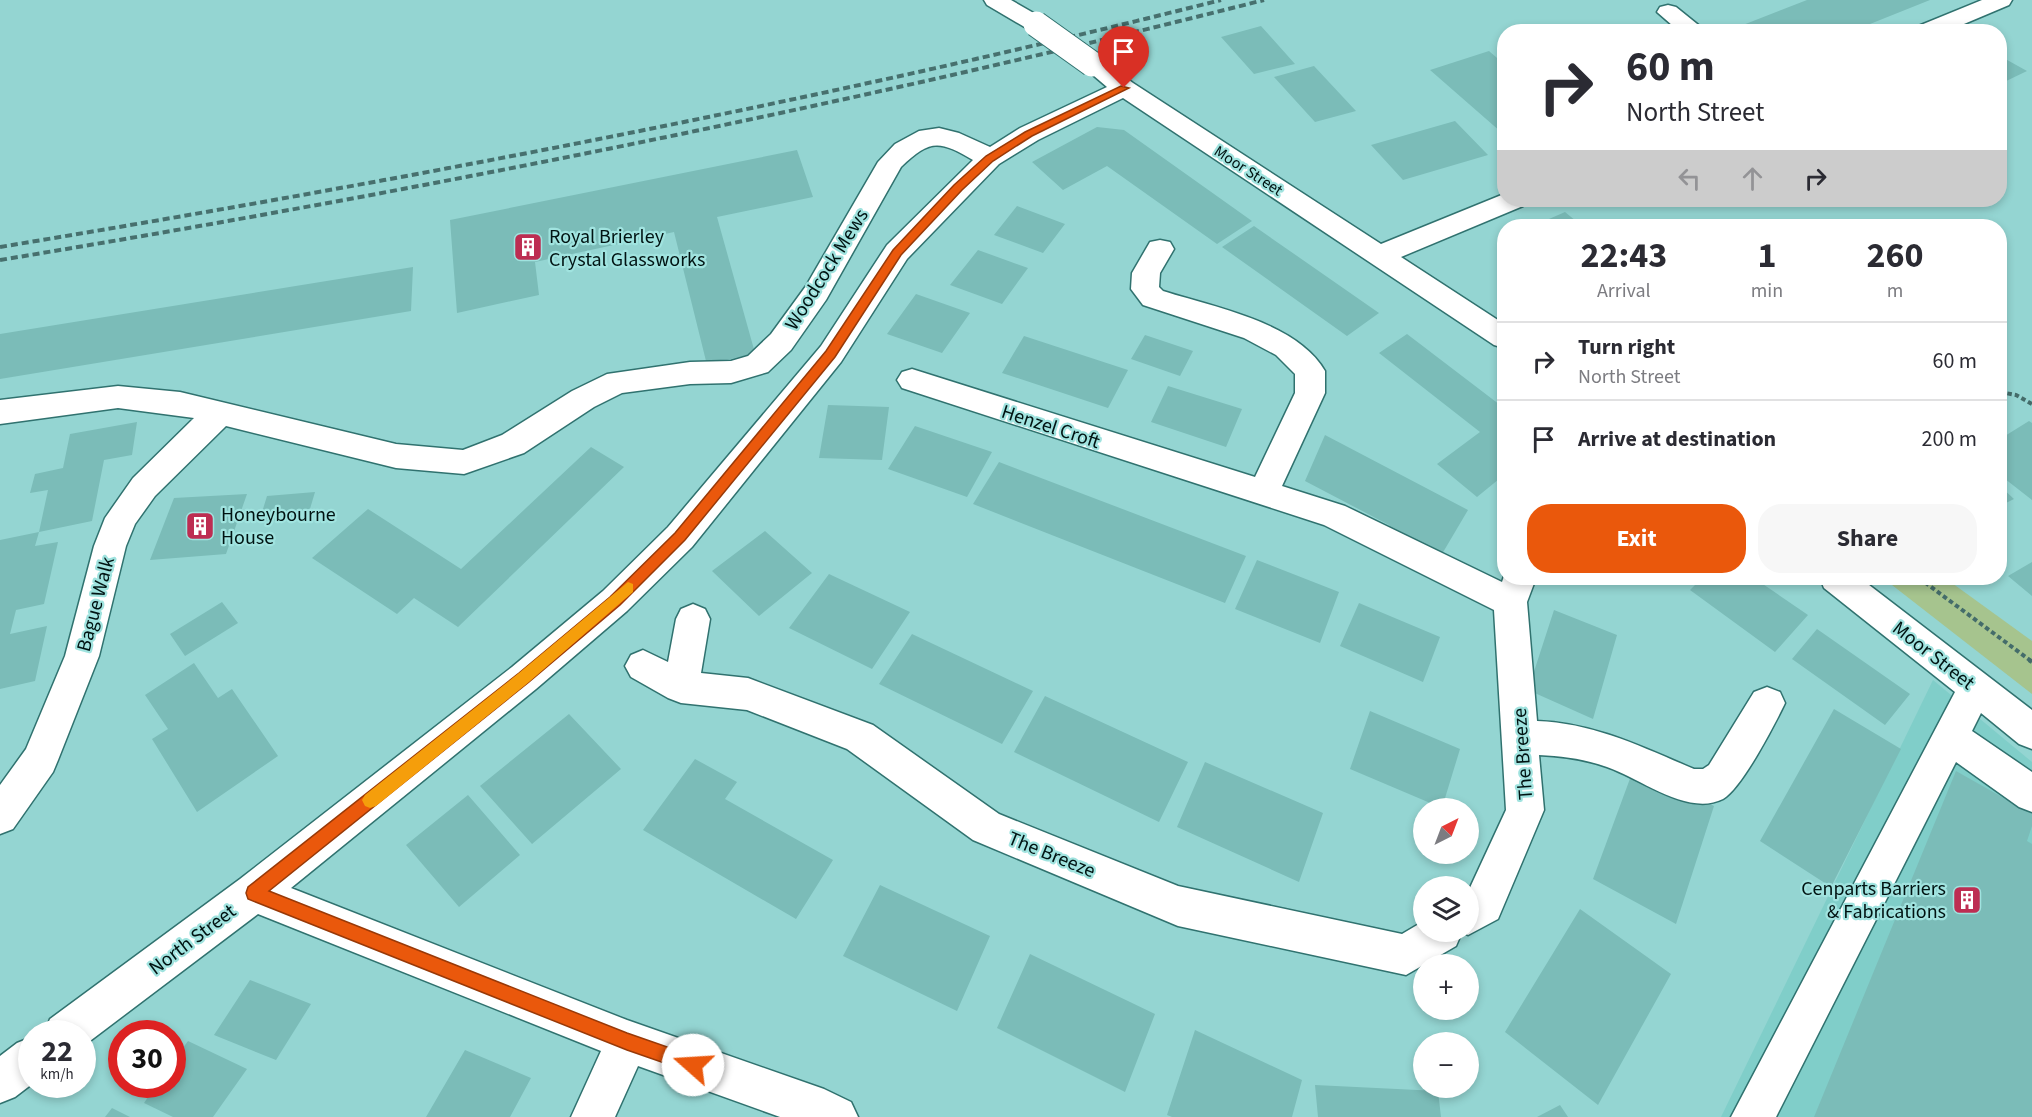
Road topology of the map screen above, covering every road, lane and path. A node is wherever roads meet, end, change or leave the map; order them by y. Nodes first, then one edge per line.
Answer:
1 (995, 0) edge
2 (2001, 0) edge
3 (1668, 12) dead end
4 (1685, 24) edge
5 (1943, 24) edge
6 (1124, 88) junction
7 (990, 158) junction
8 (1497, 207) edge
9 (1160, 249) dead end
10 (1379, 255) junction
11 (1497, 333) edge
12 (912, 380) dead end
13 (2007, 393) edge
14 (2032, 404) edge
15 (0, 411) edge
16 (220, 413) junction
17 (1263, 494) junction
18 (1497, 583) edge
19 (1845, 585) edge
20 (1928, 585) edge
21 (1515, 590) edge
22 (693, 619) dead end
23 (2032, 662) edge
24 (643, 666) dead end
25 (681, 687) junction
26 (1976, 687) junction
27 (1767, 704) dead end
28 (2032, 732) edge
29 (1520, 737) junction
30 (1950, 737) junction
31 (2032, 794) edge
32 (0, 816) edge
33 (254, 893) junction
34 (1479, 908) edge
35 (1426, 942) edge
36 (84, 1020) edge
37 (627, 1041) junction
38 (18, 1068) edge
39 (0, 1082) edge
40 (593, 1117) edge
41 (836, 1117) edge
42 (1753, 1117) edge

1 - 6 street, Moor Street, bridge
2 - 5 street
3 - 4 street
6 - 7 street, North Street
6 - 10 street, Moor Street
7 - 16 street, Woodcock Mews
7 - 33 street, North Street
8 - 10 street
9 - 17 street
10 - 11 street, Moor Street
12 - 17 street, Henzel Croft
13 - 14 path
15 - 16 street
16 - 32 street, Bague Walk
17 - 18 street, Henzel Croft
19 - 26 street, Moor Street
20 - 23 path
21 - 29 street, The Breeze
22 - 25 street
24 - 25 street, The Breeze
25 - 35 street, The Breeze
26 - 28 street, Moor Street
26 - 30 street
27 - 29 street
29 - 34 street, The Breeze
30 - 31 street
30 - 42 street
33 - 36 street, North Street
33 - 37 street
37 - 40 street
37 - 41 street
38 - 39 street

